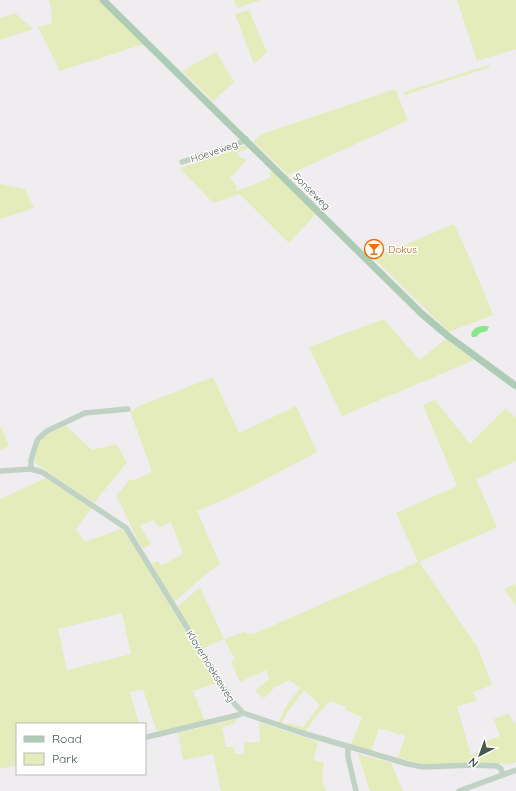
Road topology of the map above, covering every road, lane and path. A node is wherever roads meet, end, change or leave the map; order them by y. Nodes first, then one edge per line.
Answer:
1 (103, 0) edge
2 (246, 140) junction
3 (182, 162) dead end
4 (516, 386) edge
5 (128, 409) dead end
6 (31, 469) junction
7 (0, 471) edge
8 (243, 713) junction
9 (147, 737) dead end
10 (348, 747) junction
11 (516, 770) edge
12 (504, 774) junction
13 (356, 791) edge
14 (459, 791) edge

1 - 2 main road, Sonseweg
2 - 3 street, Hoeveweg
2 - 4 main road, Sonseweg
5 - 6 street
6 - 7 street, Klaverhoekseweg
6 - 8 street, Klaverhoekseweg
8 - 9 street
8 - 10 street
10 - 12 street
10 - 13 street
11 - 12 street
12 - 14 street

